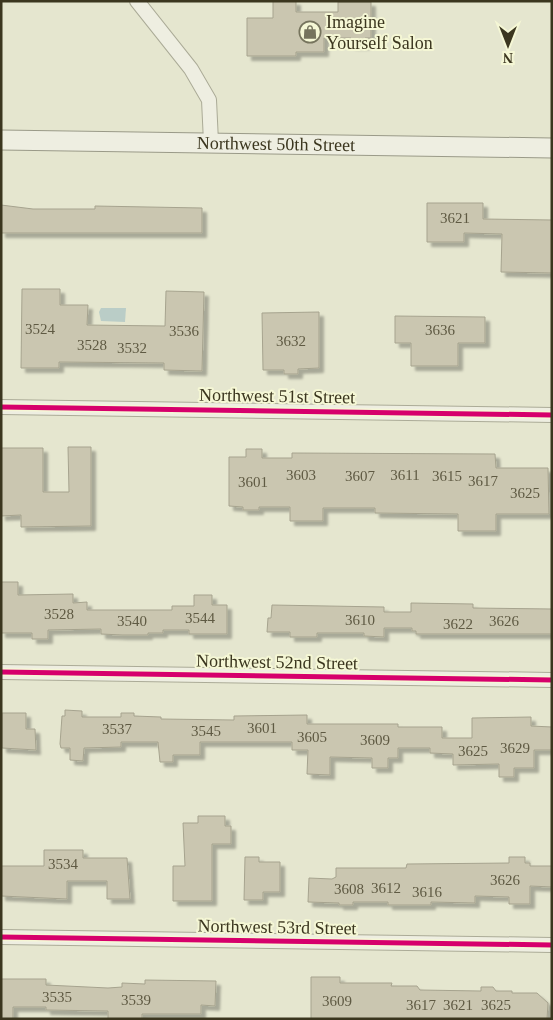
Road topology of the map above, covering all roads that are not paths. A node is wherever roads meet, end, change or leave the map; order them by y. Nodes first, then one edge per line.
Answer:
1 (137, 1) edge
2 (1, 140) edge
3 (211, 142) junction
4 (552, 148) edge
5 (1, 407) edge
6 (552, 415) edge
7 (1, 672) edge
8 (552, 680) edge
9 (1, 937) edge
10 (552, 945) edge

1 - 3 street
2 - 3 main road, Northwest 50th Street
3 - 4 main road, Northwest 50th Street
5 - 6 street, Northwest 51st Street
7 - 8 street, Northwest 52nd Street
9 - 10 street, Northwest 53rd Street

